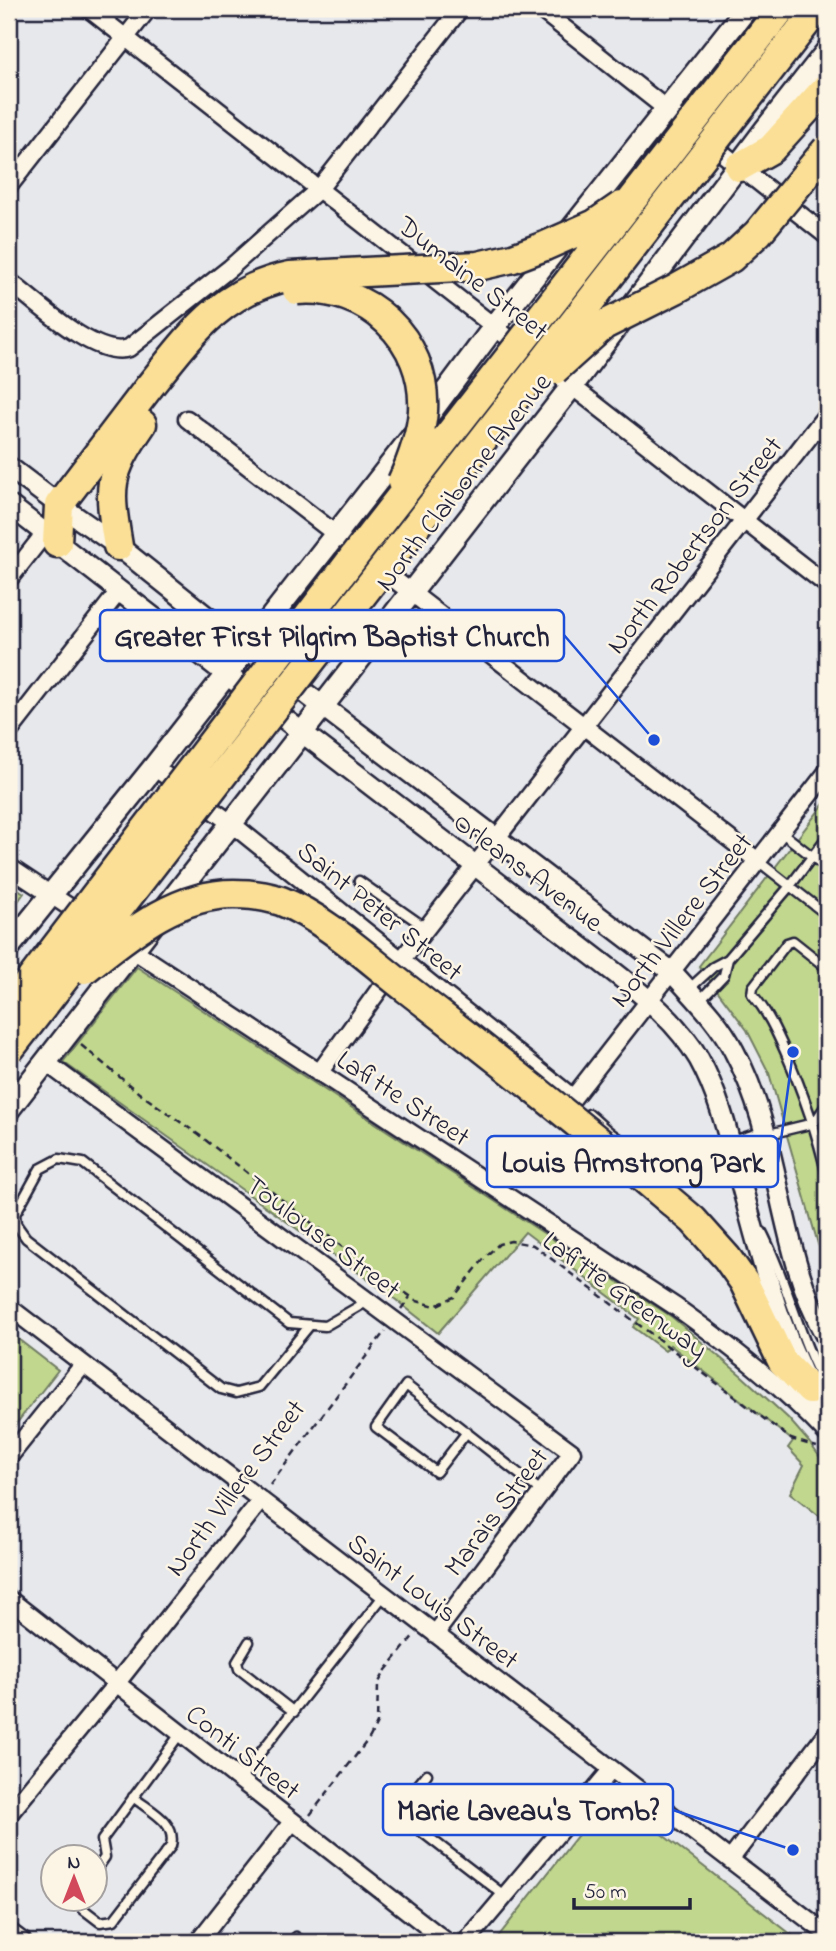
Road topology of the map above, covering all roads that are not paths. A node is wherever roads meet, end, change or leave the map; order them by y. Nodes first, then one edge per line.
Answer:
1 (89, 9) edge
2 (148, 9) edge
3 (460, 9) edge
4 (540, 9) edge
5 (746, 9) edge
6 (781, 9) edge
7 (817, 9) edge
8 (125, 37) junction
9 (827, 51) edge
10 (827, 87) edge
11 (667, 110) junction
12 (827, 149) edge
13 (739, 167) junction
14 (9, 186) edge
15 (319, 189) junction
16 (638, 195) junction
17 (827, 236) edge
18 (9, 281) edge
19 (494, 327) junction
20 (572, 386) junction
21 (155, 394) junction
22 (827, 414) edge
23 (187, 419) dead end
24 (486, 435) junction
25 (9, 467) edge
26 (9, 505) edge
27 (59, 505) junction
28 (744, 521) junction
29 (335, 535) junction
30 (51, 538) junction
31 (363, 545) junction
32 (118, 546) junction
33 (9, 579) edge
34 (827, 585) edge
35 (119, 591) junction
36 (410, 593) junction
37 (246, 648) junction
38 (226, 674) junction
39 (323, 706) junction
40 (585, 727) junction
41 (9, 732) edge
42 (302, 733) junction
43 (154, 767) junction
44 (827, 772) edge
45 (232, 824) junction
46 (781, 832) junction
47 (827, 837) edge
48 (497, 839) junction
49 (813, 856) junction
50 (758, 861) junction
51 (476, 865) junction
52 (9, 867) edge
53 (827, 868) edge
54 (359, 881) dead end
55 (790, 886) junction
56 (52, 895) junction
57 (827, 915) edge
58 (426, 928) junction
59 (9, 947) edge
60 (132, 949) junction
61 (728, 960) junction
62 (401, 961) junction
63 (827, 968) edge
64 (672, 972) junction
65 (693, 995) junction
66 (50, 997) junction
67 (649, 1000) junction
68 (9, 1008) edge
69 (9, 1050) edge
70 (44, 1061) junction
71 (319, 1073) junction
72 (573, 1098) joint
73 (827, 1104) edge
74 (9, 1109) edge
75 (589, 1114) dead end
76 (814, 1123) junction
77 (765, 1135) junction
78 (731, 1146) junction
79 (827, 1176) edge
80 (368, 1301) junction
81 (9, 1307) edge
82 (310, 1325) junction
83 (827, 1338) edge
84 (83, 1365) junction
85 (818, 1390) edge
86 (827, 1419) edge
87 (467, 1432) junction
88 (823, 1441) edge
89 (572, 1452) joint
90 (9, 1457) edge
91 (542, 1492) junction
92 (261, 1500) junction
93 (384, 1595) junction
94 (9, 1599) edge
95 (429, 1629) junction
96 (249, 1642) dead end
97 (117, 1684) junction
98 (294, 1712) junction
99 (827, 1733) edge
100 (180, 1734) junction
101 (612, 1769) junction
102 (427, 1774) dead end
103 (239, 1780) junction
104 (133, 1797) junction
105 (9, 1814) edge
106 (296, 1825) junction
107 (102, 1842) edge
108 (730, 1860) junction
109 (505, 1896) junction
110 (87, 1912) edge
111 (9, 1933) edge
112 (827, 1934) edge
113 (21, 1942) edge
114 (198, 1942) edge
115 (291, 1942) edge
116 (303, 1942) edge
117 (447, 1942) edge
118 (467, 1942) edge

1 - 8 street, Dumaine Street
2 - 8 street
3 - 15 street
4 - 11 street
5 - 11 main road
6 - 16 highway, bridge
7 - 24 highway, bridge
8 - 14 street
8 - 15 street, Dumaine Street
9 - 13 main road, North Claiborne Avenue
10 - 13 highway
11 - 13 street
11 - 19 main road
12 - 24 highway, bridge
13 - 17 street
13 - 20 main road, North Claiborne Avenue
15 - 18 street
15 - 19 street, Dumaine Street
16 - 21 highway, bridge
16 - 31 highway, bridge
19 - 20 street, Dumaine Street
19 - 29 main road
20 - 28 street, Dumaine Street
20 - 36 main road, North Claiborne Avenue
21 - 27 highway
21 - 31 highway, bridge
21 - 32 highway
22 - 28 street, North Robertson Street
23 - 29 street
24 - 66 highway, bridge
25 - 27 street, Orleans Avenue
26 - 30 street, Orleans Avenue
27 - 30 highway
27 - 32 street, Orleans Avenue
28 - 34 street, Dumaine Street
28 - 40 street, North Robertson Street
29 - 36 street
29 - 37 main road
30 - 33 street
30 - 35 street, Orleans Avenue
31 - 68 highway, bridge
32 - 37 street, Orleans Avenue
35 - 38 street, Orleans Avenue
35 - 41 street
36 - 39 main road, North Claiborne Avenue
36 - 40 street
37 - 38 main road
37 - 39 street, Orleans Avenue
38 - 42 street, Orleans Avenue
38 - 43 main road
39 - 42 main road, North Claiborne Avenue
39 - 48 street, Orleans Avenue
40 - 48 street, North Robertson Street
40 - 50 street
42 - 45 main road, North Claiborne Avenue
42 - 51 street, Orleans Avenue
43 - 45 street, Saint Peter Street
43 - 56 main road
44 - 46 street, North Villere Street
45 - 60 main road, North Claiborne Avenue
45 - 62 street, Saint Peter Street
46 - 49 lane
46 - 50 street, North Villere Street
47 - 49 lane
48 - 51 street, North Robertson Street
48 - 64 street, Orleans Avenue
49 - 53 lane
49 - 55 lane
50 - 55 lane
50 - 64 street, North Villere Street
51 - 58 street, North Robertson Street
51 - 67 street, Orleans Avenue
52 - 56 street, Lafitte Street
54 - 58 lane
55 - 57 lane
55 - 61 lane
56 - 59 main road
56 - 60 street, Lafitte Street
58 - 62 street, North Robertson Street
60 - 70 main road, North Claiborne Avenue
60 - 71 street, Lafitte Street
61 - 65 lane
61 - 65 lane
62 - 71 street, North Robertson Street
62 - 72 street, Saint Peter Street
63 - 76 lane
64 - 65 street, Orleans Avenue
64 - 67 street, North Villere Street
65 - 77 street, Orleans Avenue
66 - 69 highway, bridge
66 - 85 highway, bridge
67 - 72 street, North Villere Street
67 - 78 street, Orleans Avenue
70 - 74 main road, North Claiborne Avenue
70 - 80 street, Toulouse Street
71 - 88 street, Lafitte Street
73 - 76 lane
75 - 78 lane
76 - 77 lane
76 - 79 lane
77 - 78 street
77 - 83 street, Orleans Avenue
78 - 85 street, Orleans Avenue
80 - 82 lane
80 - 89 street, Toulouse Street
81 - 84 street, Saint Louis Street
82 - 82 lane
84 - 90 street
84 - 92 street, Saint Louis Street
85 - 86 street, Orleans Avenue
87 - 87 lane
87 - 91 lane
89 - 91 street, Marais Street
91 - 95 street, Marais Street
92 - 93 street, Saint Louis Street
92 - 97 street, North Villere Street
93 - 95 street, Saint Louis Street
93 - 98 lane
94 - 97 street, Conti Street
95 - 101 street, Saint Louis Street
96 - 98 lane
97 - 100 street, Conti Street
97 - 105 street, North Villere Street
98 - 103 lane
99 - 108 street
100 - 103 street, Conti Street
100 - 104 lane
101 - 108 street, Saint Louis Street
101 - 109 street
102 - 109 lane
103 - 106 street, Conti Street
104 - 107 lane
104 - 110 lane
106 - 114 street
106 - 117 street, Conti Street
108 - 112 street, Saint Louis Street
109 - 118 street
111 - 113 street
115 - 116 lane

